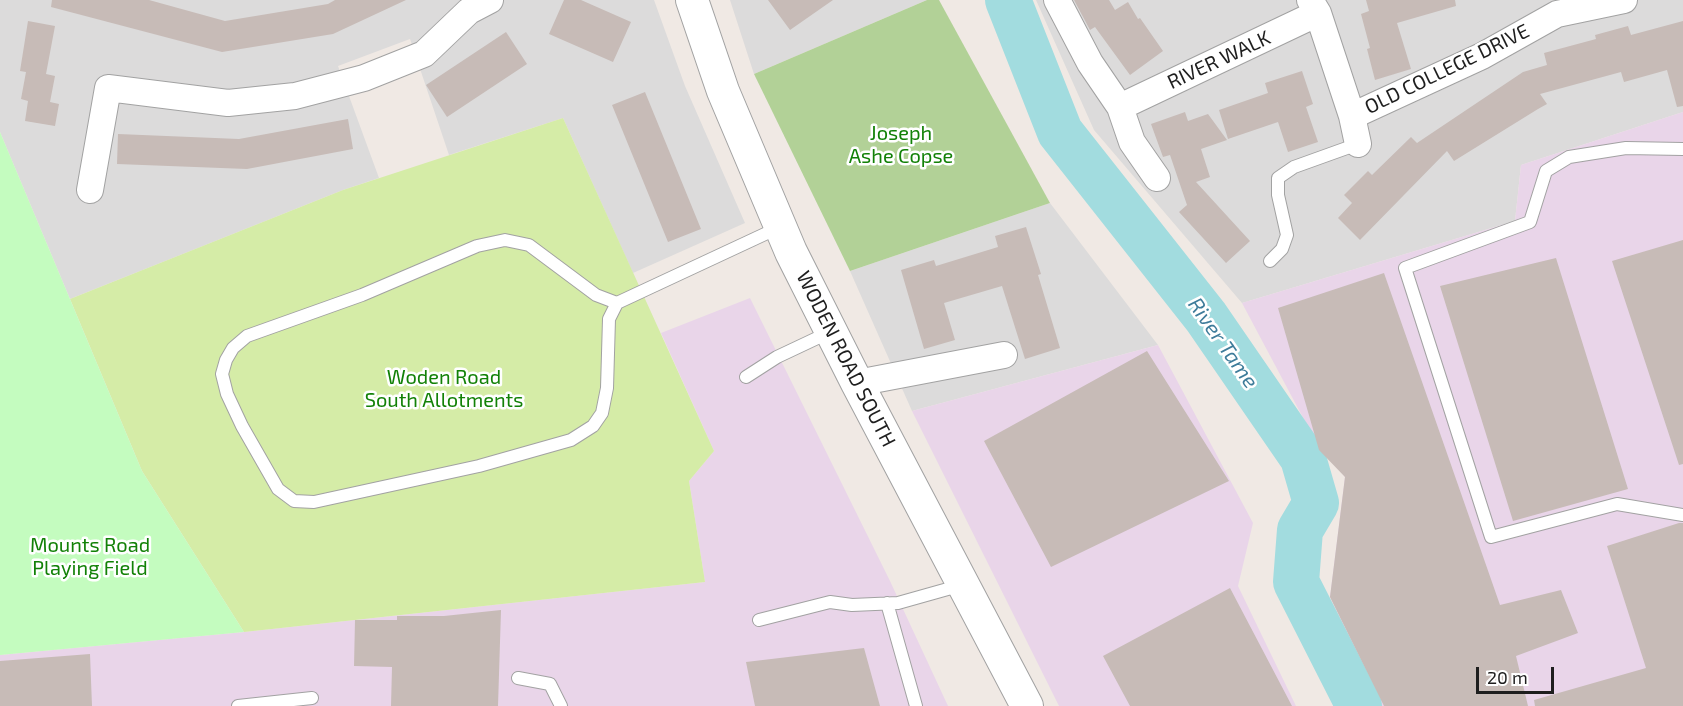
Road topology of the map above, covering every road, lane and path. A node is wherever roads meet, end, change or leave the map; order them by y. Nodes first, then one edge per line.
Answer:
1 (692, 0) edge
2 (1057, 0) edge
3 (1624, 0) edge
4 (475, 4) edge
5 (1314, 6) edge
6 (1554, 7) edge
7 (1120, 106) junction
8 (1352, 116) junction
9 (1358, 144) joint
10 (1683, 149) edge
11 (1157, 178) dead end
12 (90, 190) dead end
13 (781, 227) junction
14 (1270, 261) dead end
15 (617, 303) junction
16 (831, 331) junction
17 (1004, 355) dead end
18 (746, 377) dead end
19 (857, 383) junction
20 (1683, 516) edge
21 (963, 585) junction
22 (887, 603) junction
23 (759, 620) dead end
24 (518, 678) dead end
25 (312, 698) dead end
26 (238, 706) edge
27 (561, 706) edge
28 (916, 706) edge
29 (1027, 706) edge

1 - 13 street, WODEN ROAD SOUTH
2 - 7 street
3 - 6 street, OLD COLLEGE DRIVE
4 - 12 street
5 - 7 street, RIVER WALK
5 - 8 street, OLD COLLEGE DRIVE
6 - 8 street, OLD COLLEGE DRIVE
7 - 11 street
8 - 9 street
9 - 14 lane
10 - 20 lane
13 - 15 lane
13 - 16 street, WODEN ROAD SOUTH
15 - 15 lane
16 - 18 lane
16 - 19 street, WODEN ROAD SOUTH
17 - 19 street
19 - 21 street, WODEN ROAD SOUTH
21 - 22 lane
21 - 29 street, WODEN ROAD SOUTH
22 - 23 lane
22 - 28 lane
24 - 27 lane
25 - 26 lane

